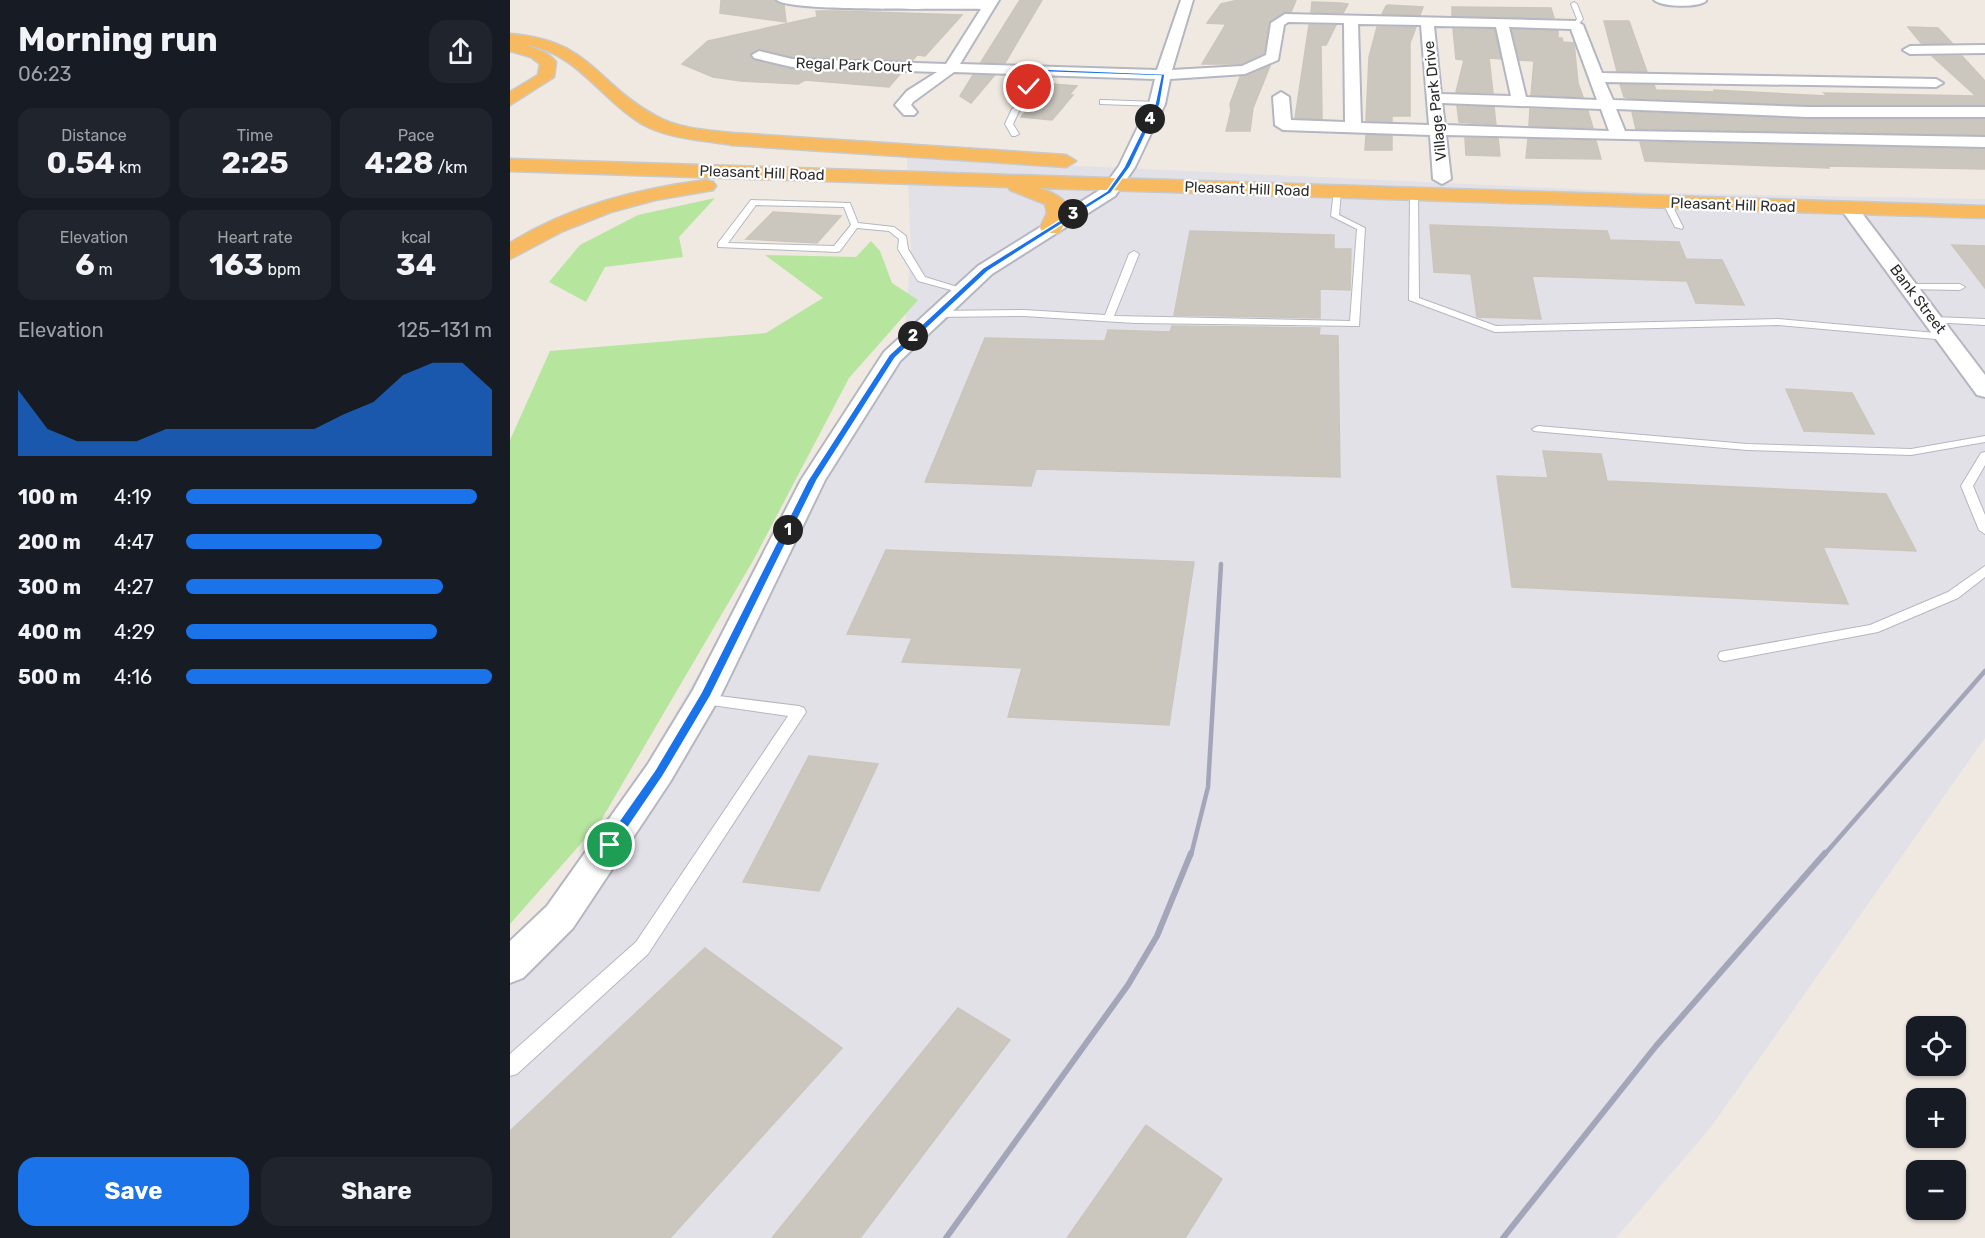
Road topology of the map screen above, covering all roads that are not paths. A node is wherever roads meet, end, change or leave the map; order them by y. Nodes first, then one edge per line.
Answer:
1 (783, 0) edge
2 (1187, 0) edge
3 (1660, 0) edge
4 (1700, 1) edge
5 (992, 3) edge
6 (1574, 4) dead end
7 (1352, 21) junction
8 (1427, 23) junction
9 (1502, 24) junction
10 (1576, 26) junction
11 (510, 34) edge
12 (510, 39) edge
13 (510, 47) edge
14 (1985, 49) edge
15 (1910, 50) dead end
16 (759, 55) dead end
17 (950, 68) junction
18 (1921, 70) dead end
19 (1042, 71) junction
20 (1163, 75) junction
21 (1595, 77) junction
22 (1029, 87) dead end
23 (1944, 91) junction
24 (1281, 97) dead end
25 (1435, 98) junction
26 (510, 100) edge
27 (622, 101) junction
28 (1103, 102) dead end
29 (1520, 102) junction
30 (1157, 104) junction
31 (1605, 105) junction
32 (1016, 109) dead end
33 (909, 112) dead end
34 (1969, 112) junction
35 (1985, 112) edge
36 (1349, 127) junction
37 (1437, 131) junction
38 (1015, 134) dead end
39 (1619, 136) junction
40 (1985, 142) edge
41 (510, 149) edge
42 (1088, 162) dead end
43 (510, 165) edge
44 (1116, 172) junction
45 (883, 177) junction
46 (1442, 179) junction
47 (983, 180) junction
48 (1337, 192) junction
49 (1985, 194) edge
50 (1414, 195) junction
51 (1667, 202) junction
52 (1849, 208) junction
53 (1985, 212) edge
54 (855, 225) junction
55 (1678, 227) dead end
56 (1051, 228) junction
57 (510, 252) edge
58 (1134, 254) dead end
59 (1908, 287) junction
60 (1960, 287) dead end
61 (962, 290) junction
62 (936, 314) junction
63 (1108, 319) junction
64 (1934, 320) junction
65 (1985, 322) edge
66 (1947, 337) junction
67 (1985, 390) edge
68 (1538, 429) dead end
69 (1985, 439) edge
70 (1985, 455) edge
71 (1985, 530) edge
72 (1985, 570) edge
73 (1725, 656) dead end
74 (703, 699) junction
75 (510, 966) edge
76 (510, 1067) edge

1 - 5 street
2 - 20 street
3 - 4 street
5 - 17 street
6 - 10 lane
7 - 8 street
7 - 20 street, Regal Park Court
7 - 36 street
8 - 9 street
8 - 25 street, Village Park Drive
9 - 10 street
9 - 29 street
10 - 21 street
11 - 27 highway
12 - 27 highway
13 - 26 highway
14 - 15 street
16 - 17 street, Regal Park Court
17 - 19 street, Regal Park Court
17 - 33 street
18 - 23 street
19 - 20 street, Regal Park Court
19 - 22 lane
20 - 30 street
21 - 23 street
21 - 31 street
23 - 34 street
24 - 36 street
25 - 29 street
25 - 37 street, Village Park Drive
27 - 42 highway
28 - 30 lane
29 - 31 street
30 - 44 street
31 - 34 street
31 - 39 street
32 - 38 lane
34 - 35 street
36 - 37 street
37 - 39 street
37 - 46 street, Village Park Drive
39 - 40 street
41 - 44 highway, Pleasant Hill Road
43 - 45 highway, Pleasant Hill Road
44 - 46 highway, Pleasant Hill Road
44 - 47 highway, Pleasant Hill Road
44 - 48 highway, Pleasant Hill Road
44 - 56 street
45 - 47 highway, Pleasant Hill Road
45 - 57 highway
46 - 49 highway, Pleasant Hill Road
47 - 56 highway
48 - 50 highway, Pleasant Hill Road
48 - 63 lane
50 - 51 highway, Pleasant Hill Road
50 - 66 lane
51 - 52 highway, Pleasant Hill Road
51 - 55 lane
52 - 53 highway, Pleasant Hill Road
52 - 59 street, Bank Street
54 - 54 lane
54 - 61 lane
56 - 61 street
58 - 63 lane
59 - 60 lane
59 - 64 street, Bank Street
61 - 62 street
62 - 63 lane
62 - 74 street
64 - 65 lane
64 - 66 street, Bank Street
66 - 67 street, Bank Street
68 - 69 lane
70 - 71 lane
72 - 73 lane
74 - 75 street
74 - 76 lane

